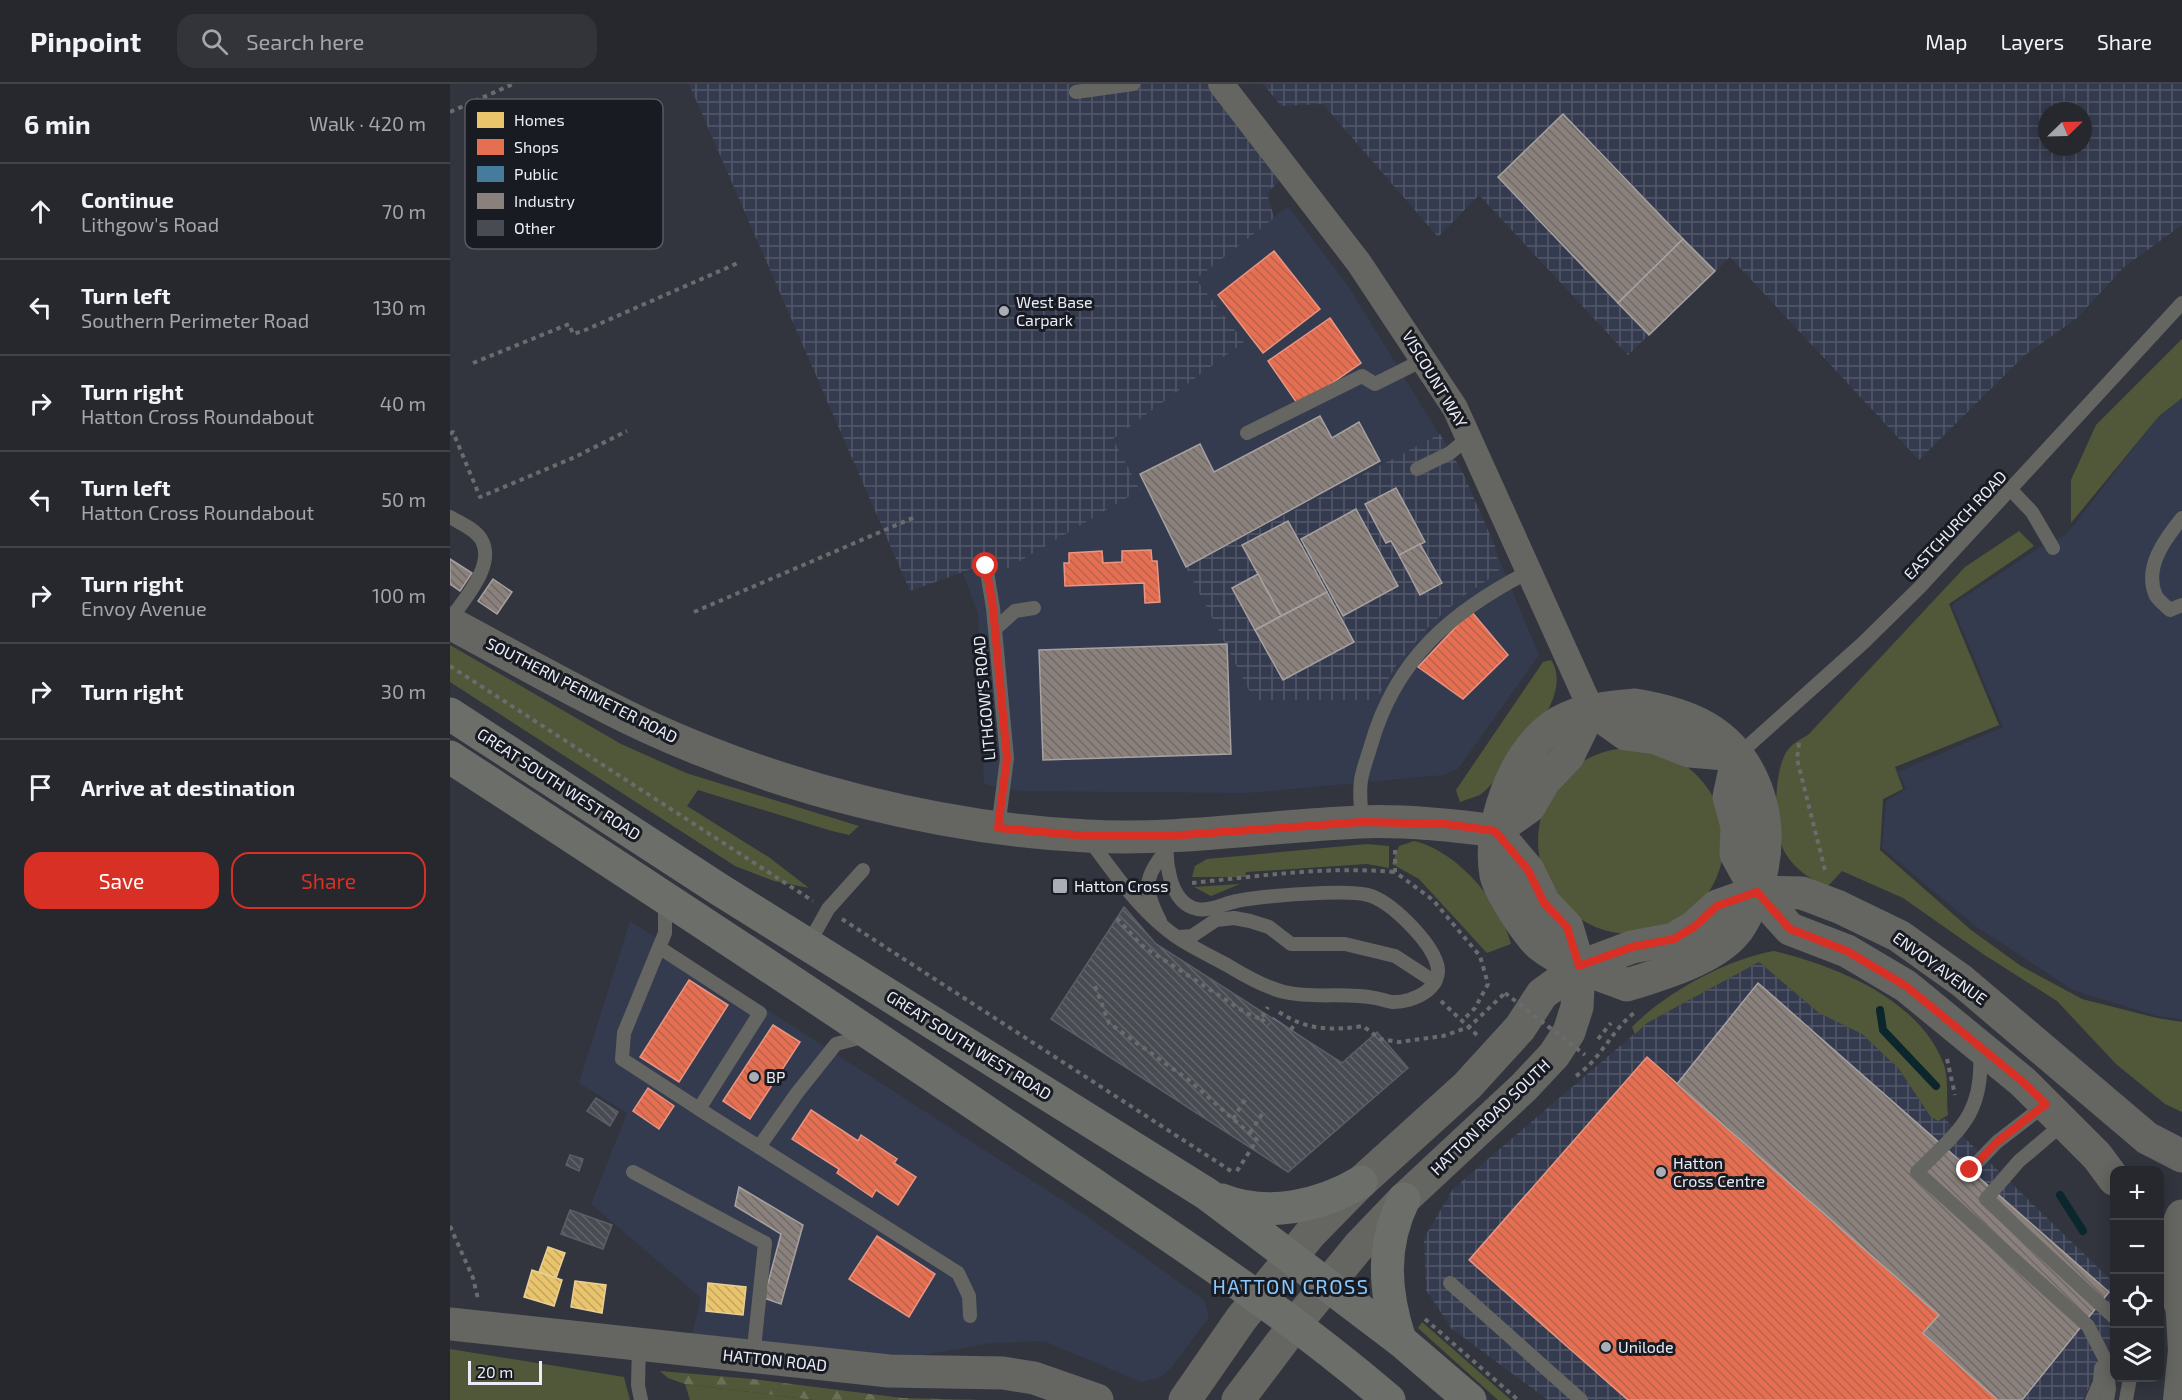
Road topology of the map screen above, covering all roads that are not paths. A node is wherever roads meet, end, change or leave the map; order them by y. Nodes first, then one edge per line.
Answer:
1 (1133, 84) edge
2 (1221, 84) edge
3 (1076, 92) dead end
4 (2182, 303) edge
5 (1425, 359) junction
6 (1248, 433) dead end
7 (1469, 438) junction
8 (1417, 469) dead end
9 (2011, 490) junction
10 (450, 517) edge
11 (2182, 518) edge
12 (2053, 548) dead end
13 (986, 566) dead end
14 (1530, 571) junction
15 (2182, 605) edge
16 (1034, 608) dead end
17 (450, 621) edge
18 (995, 629) junction
19 (1591, 709) junction
20 (450, 714) edge
21 (1738, 754) junction
22 (450, 757) edge
23 (1362, 822) junction
24 (998, 828) junction
25 (1495, 831) junction
26 (1087, 836) junction
27 (1167, 844) junction
28 (863, 870) dead end
29 (1757, 892) junction
30 (665, 897) junction
31 (1163, 927) junction
32 (1179, 937) junction
33 (808, 945) junction
34 (660, 948) junction
35 (1579, 966) junction
36 (1432, 986) junction
37 (872, 1035) junction
38 (1980, 1047) junction
39 (699, 1109) junction
40 (2055, 1113) junction
41 (759, 1147) junction
42 (2182, 1156) edge
43 (1970, 1170) dead end
44 (633, 1172) dead end
45 (2110, 1174) edge
46 (1361, 1182) junction
47 (1207, 1194) junction
48 (1404, 1199) junction
49 (2182, 1216) edge
50 (1301, 1245) junction
51 (2164, 1261) edge
52 (1336, 1273) junction
53 (1450, 1283) dead end
54 (2177, 1296) edge
55 (1258, 1297) junction
56 (2098, 1306) dead end
57 (2110, 1312) edge
58 (970, 1316) dead end
59 (2110, 1318) edge
60 (462, 1325) edge
61 (2085, 1325) dead end
62 (1287, 1334) junction
63 (1400, 1340) junction
64 (639, 1345) junction
65 (753, 1358) junction
66 (2131, 1382) edge
67 (2132, 1382) edge
68 (1034, 1389) edge
69 (641, 1400) edge
70 (1097, 1400) edge
71 (1185, 1400) edge
72 (1238, 1400) edge
73 (1389, 1400) edge
74 (1470, 1400) edge
75 (1581, 1400) edge
76 (2092, 1400) edge
77 (2107, 1400) edge
78 (2126, 1400) edge
79 (2131, 1400) edge
80 (2176, 1400) edge

1 - 3 lane
2 - 5 street, VISCOUNT WAY
4 - 9 lane, EASTCHURCH ROAD
5 - 6 lane
5 - 7 street, VISCOUNT WAY
7 - 8 lane
7 - 14 street, VISCOUNT WAY
9 - 12 lane
9 - 21 lane, EASTCHURCH ROAD
10 - 17 lane
11 - 15 lane
13 - 18 lane, LITHGOW'S ROAD
14 - 19 street, VISCOUNT WAY
14 - 23 lane
16 - 18 lane
17 - 24 street, SOUTHERN PERIMETER ROAD
18 - 24 lane, LITHGOW'S ROAD
19 - 21 street
19 - 25 street
20 - 33 highway, GREAT SOUTH WEST ROAD
21 - 29 street
22 - 30 highway
23 - 25 street, SOUTHERN PERIMETER ROAD
23 - 27 street, SOUTHERN PERIMETER ROAD
24 - 26 street, SOUTHERN PERIMETER ROAD
25 - 35 street, HATTON ROAD SOUTH
26 - 27 street, SOUTHERN PERIMETER ROAD
26 - 31 lane
27 - 31 lane
27 - 36 lane
28 - 33 lane
29 - 35 street
29 - 38 street
29 - 42 street, ENVOY AVENUE
30 - 34 lane
30 - 37 highway
31 - 32 lane
32 - 36 lane
32 - 36 lane
33 - 47 highway, GREAT SOUTH WEST ROAD
34 - 39 lane
34 - 39 lane
35 - 46 street
35 - 48 street, HATTON ROAD SOUTH
37 - 41 lane
37 - 55 highway
38 - 40 street
38 - 77 lane
39 - 41 lane
40 - 43 lane
40 - 45 street
40 - 57 lane
41 - 58 lane
44 - 65 lane
46 - 47 highway
46 - 50 street
47 - 50 highway, GREAT SOUTH WEST ROAD
48 - 52 street, HATTON ROAD SOUTH
48 - 63 highway
49 - 54 street
50 - 52 highway, GREAT SOUTH WEST ROAD
50 - 55 street
51 - 54 street
52 - 62 street, HATTON ROAD SOUTH
52 - 63 highway, GREAT SOUTH WEST ROAD
53 - 75 lane
54 - 80 street
55 - 62 highway
55 - 71 street
56 - 59 lane
60 - 64 street, HATTON ROAD
61 - 76 lane
62 - 72 street, HATTON ROAD SOUTH
62 - 73 highway
63 - 74 highway, GREAT SOUTH WEST ROAD
64 - 65 street, HATTON ROAD
64 - 69 lane
65 - 68 street, HATTON ROAD
66 - 78 lane
67 - 79 lane
68 - 70 street, HATTON ROAD

